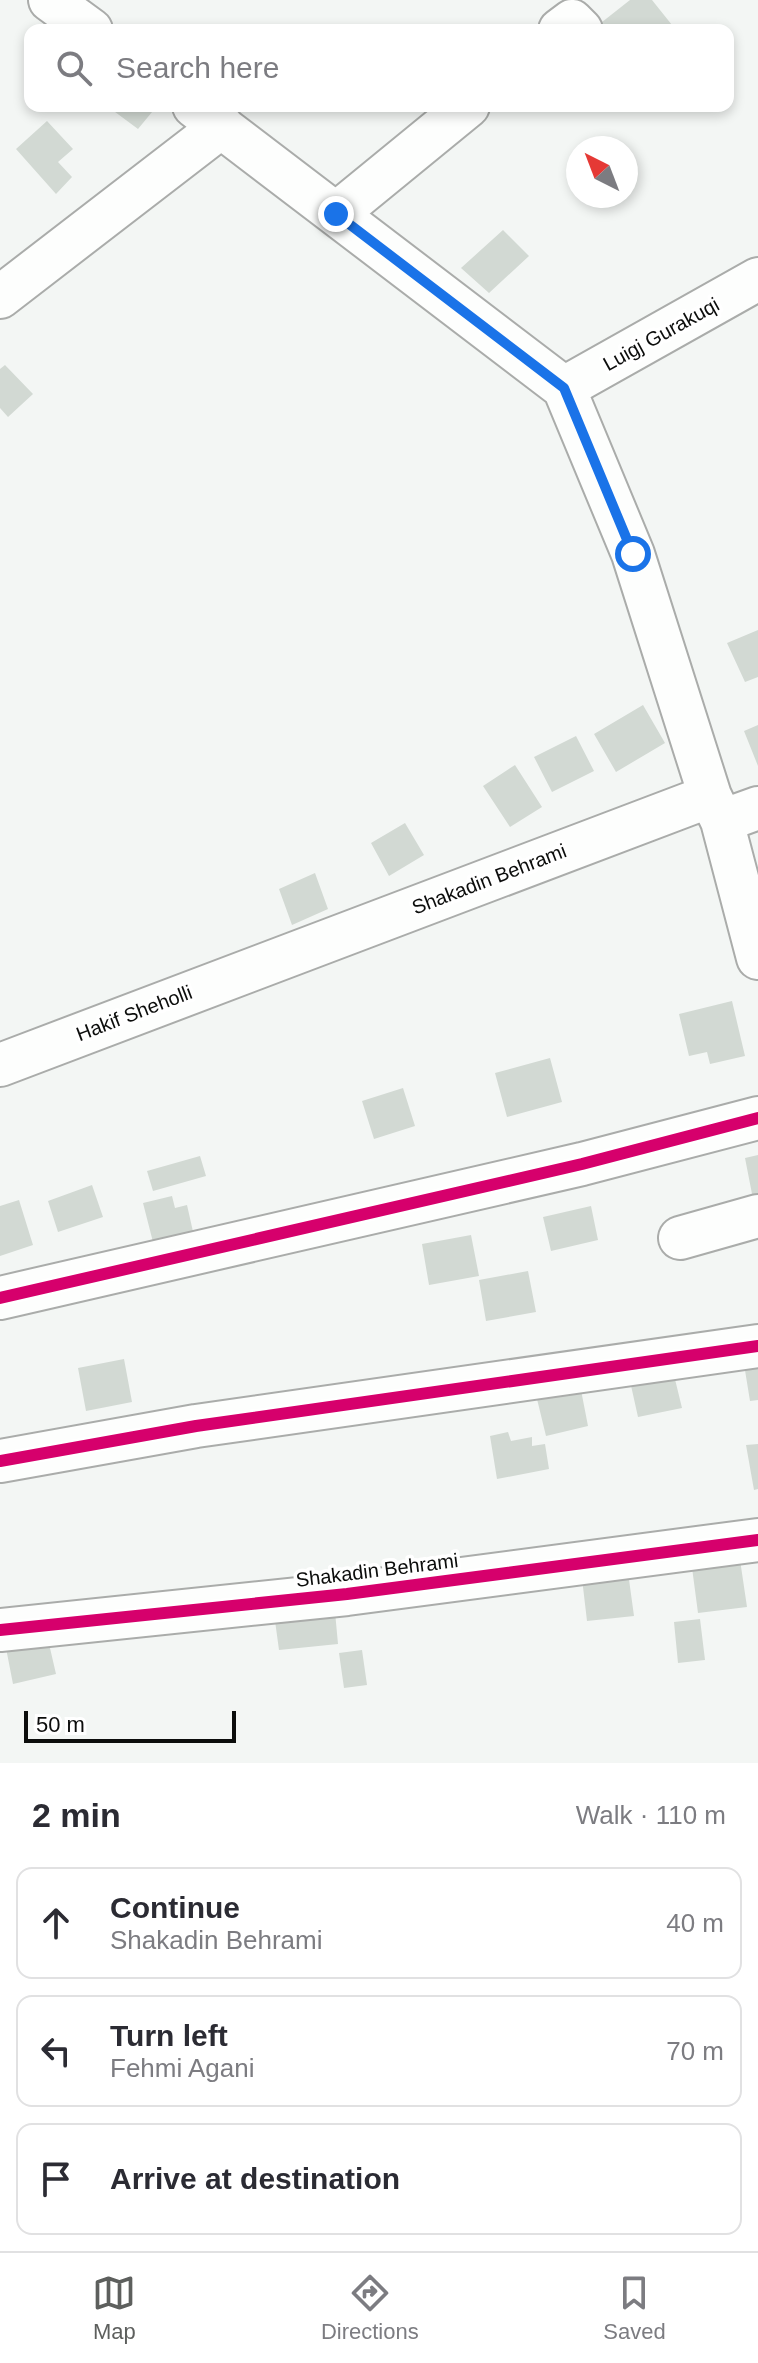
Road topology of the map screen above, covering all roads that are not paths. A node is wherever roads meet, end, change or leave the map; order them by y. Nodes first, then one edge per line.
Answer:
1 (57, 2) edge
2 (84, 24) edge
3 (461, 112) edge
4 (208, 116) edge
5 (336, 214) junction
6 (758, 279) edge
7 (0, 297) edge
8 (564, 388) junction
9 (730, 808) edge
10 (758, 958) edge
11 (268, 962) joint
12 (0, 1065) edge
13 (758, 1118) edge
14 (758, 1216) edge
15 (680, 1238) dead end
16 (0, 1298) edge
17 (758, 1346) edge
18 (0, 1461) edge
19 (758, 1540) edge
20 (0, 1630) edge

1 - 2 street
3 - 5 street
4 - 5 street
4 - 7 street
5 - 8 street
6 - 8 street, Luigj Gurakuqi
8 - 9 street
9 - 10 street
9 - 11 street, Shakadin Behrami
11 - 12 street, Hakif Sheholli
13 - 16 street
14 - 15 street
17 - 18 street
19 - 20 street, Shakadin Behrami

